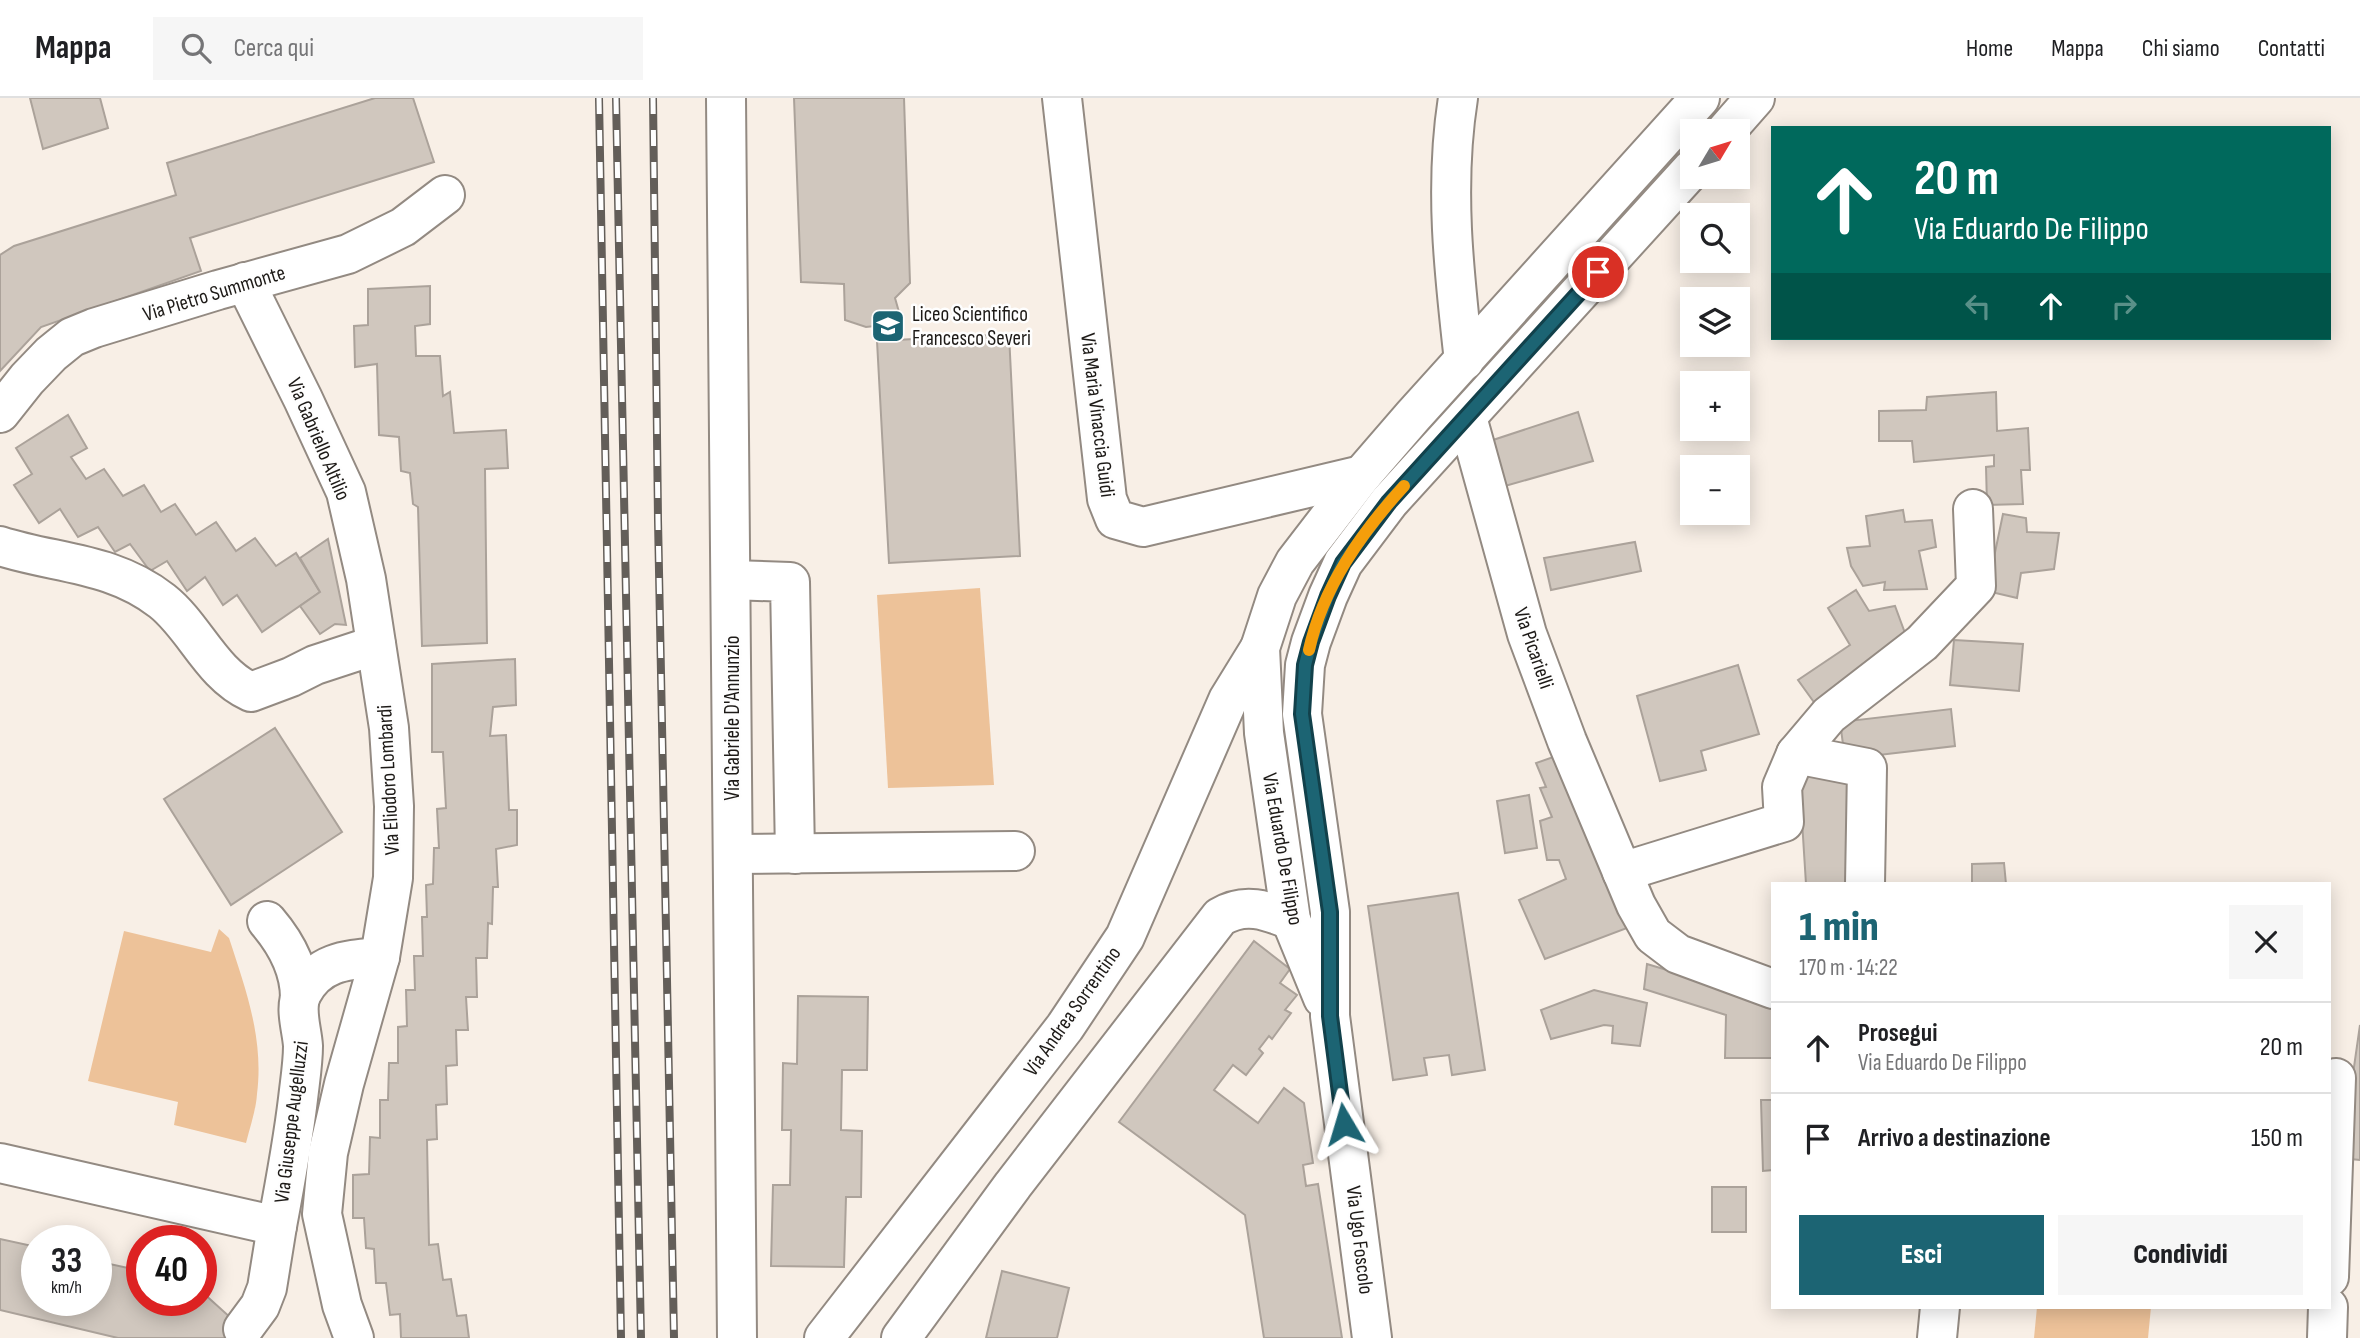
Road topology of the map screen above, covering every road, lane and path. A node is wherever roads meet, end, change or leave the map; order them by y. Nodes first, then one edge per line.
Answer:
1 (726, 98) edge
2 (1062, 98) edge
3 (1458, 98) edge
4 (1700, 98) edge
5 (1755, 98) edge
6 (1737, 119) edge
7 (1680, 182) edge
8 (445, 195) dead end
9 (245, 282) junction
10 (1464, 361) junction
11 (0, 413) edge
12 (1467, 417) junction
13 (1362, 475) junction
14 (1973, 509) dead end
15 (3, 555) edge
16 (731, 580) junction
17 (376, 645) junction
18 (1259, 648) junction
19 (1796, 754) junction
20 (1015, 851) dead end
21 (733, 854) junction
22 (795, 854) junction
23 (1622, 872) junction
24 (1865, 882) edge
25 (1291, 920) junction
26 (267, 921) dead end
27 (380, 957) junction
28 (1771, 988) edge
29 (300, 998) junction
30 (1330, 1016) junction
31 (2336, 1078) dead end
32 (0, 1163) edge
33 (2331, 1220) edge
34 (277, 1226) junction
35 (1940, 1309) edge
36 (2328, 1309) edge
37 (243, 1329) dead end
38 (354, 1338) edge
39 (737, 1338) edge
40 (824, 1338) edge
41 (901, 1338) edge
42 (1373, 1338) edge
43 (1937, 1338) edge
44 (2327, 1338) edge

1 - 16 street, Via Gabriele D'Annunzio
2 - 13 street, Via Maria Vinaccia Guidi
3 - 10 street
4 - 10 street, Via Eduardo De Filippo
5 - 6 street
7 - 12 street, Via Eduardo De Filippo
8 - 9 street, Via Pietro Summonte
9 - 11 street, Via Pietro Summonte
9 - 17 street, Via Gabriello Altilio
10 - 13 street, Via Eduardo De Filippo
12 - 23 street, Via Picarielli
12 - 30 street, Via Eduardo De Filippo
13 - 18 street, Via Eduardo De Filippo
14 - 19 street
15 - 17 street
16 - 21 street, Via Gabriele D'Annunzio
16 - 22 street
17 - 27 street, Via Eliodoro Lombardi
18 - 25 street, Via Eduardo De Filippo
18 - 40 street, Via Andrea Sorrentino
19 - 23 street
19 - 24 street
20 - 22 street
21 - 22 street
21 - 39 street, Via Gabriele D'Annunzio
23 - 28 street, Via Picarielli
25 - 30 street, Via Eduardo De Filippo
25 - 41 street
26 - 29 street, Via Giuseppe Augelluzzi
27 - 29 street
27 - 38 street, Via Eliodoro Lombardi
29 - 34 street, Via Giuseppe Augelluzzi
30 - 42 street, Via Ugo Foscolo
31 - 33 street
32 - 34 street, Via Giuseppe Augelluzzi
34 - 37 street
35 - 43 street
36 - 44 street

